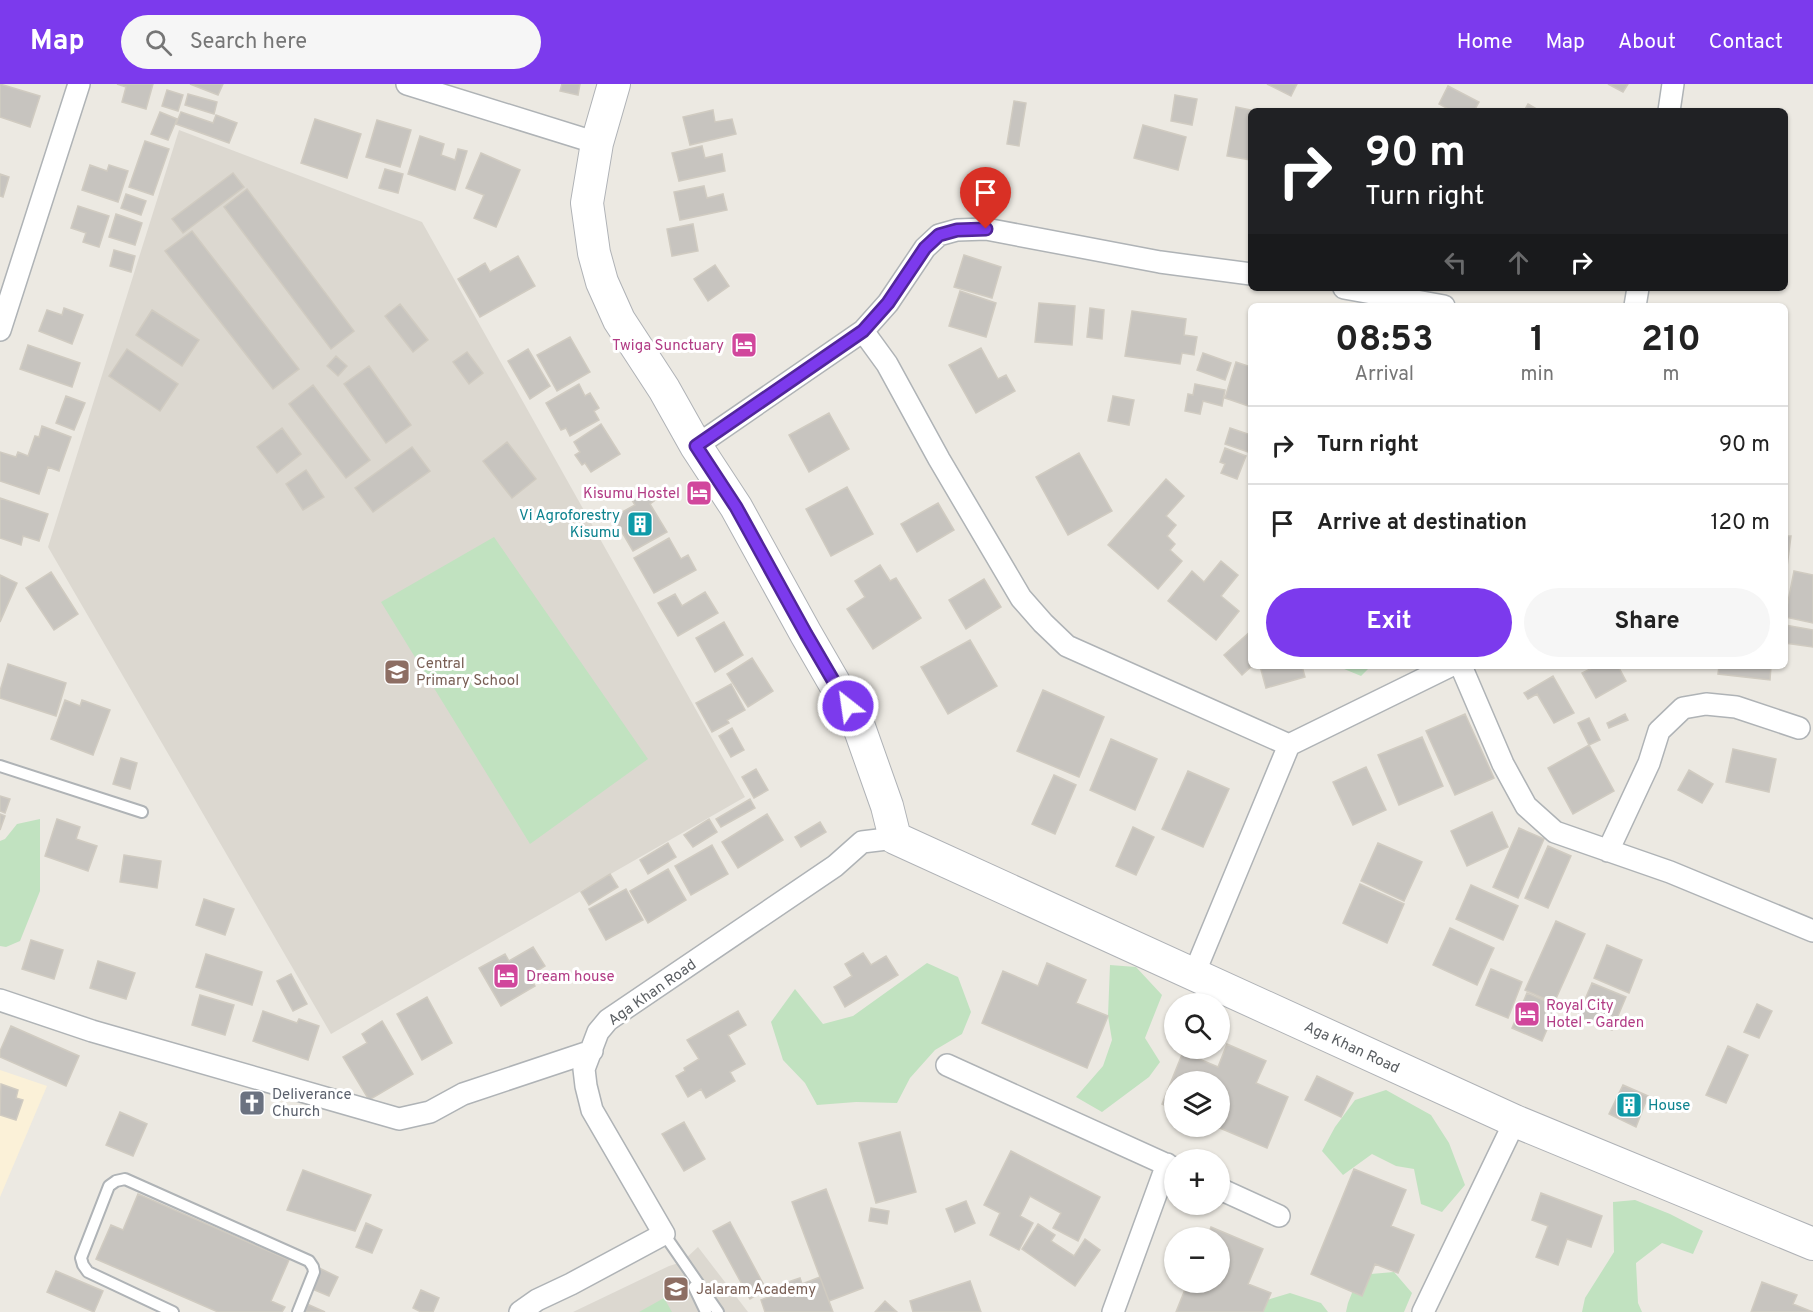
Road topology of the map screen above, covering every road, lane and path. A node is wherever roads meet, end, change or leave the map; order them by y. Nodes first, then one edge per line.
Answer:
1 (79, 84) edge
2 (407, 84) edge
3 (614, 84) edge
4 (1673, 84) edge
5 (1669, 108) edge
6 (597, 143) junction
7 (1248, 274) edge
8 (1361, 291) edge
9 (1427, 303) edge
10 (0, 330) edge
11 (863, 331) junction
12 (696, 446) junction
13 (1444, 669) edge
14 (1462, 669) edge
15 (1799, 728) dead end
16 (1289, 745) junction
17 (0, 766) edge
18 (142, 812) dead end
19 (896, 838) junction
20 (1608, 851) junction
21 (1813, 931) edge
22 (1194, 974) junction
23 (0, 1000) edge
24 (592, 1051) junction
25 (946, 1065) dead end
26 (1515, 1121) junction
27 (1164, 1163) edge
28 (1164, 1184) edge
29 (1230, 1194) edge
30 (1279, 1216) dead end
31 (664, 1234) junction
32 (1813, 1244) edge
33 (682, 1262) junction
34 (173, 1312) edge
35 (298, 1312) edge
36 (520, 1312) edge
37 (706, 1312) edge
38 (718, 1312) edge
39 (1113, 1312) edge
40 (1423, 1312) edge

1 - 10 street
2 - 6 street
3 - 6 street
4 - 5 street
6 - 12 street
7 - 11 street
8 - 9 street
11 - 12 street
11 - 16 street
12 - 19 street
13 - 16 street
14 - 20 street
15 - 20 street
16 - 22 street
17 - 18 lane
19 - 22 street, Aga Khan Road
19 - 24 street, Aga Khan Road
20 - 21 street
22 - 26 street, Aga Khan Road
23 - 24 street
24 - 31 street, Aga Khan Road
25 - 27 street
26 - 32 street, Aga Khan Road
26 - 40 street
28 - 39 street
29 - 30 street
31 - 33 lane
31 - 36 street
33 - 37 lane
33 - 38 lane
34 - 35 lane

